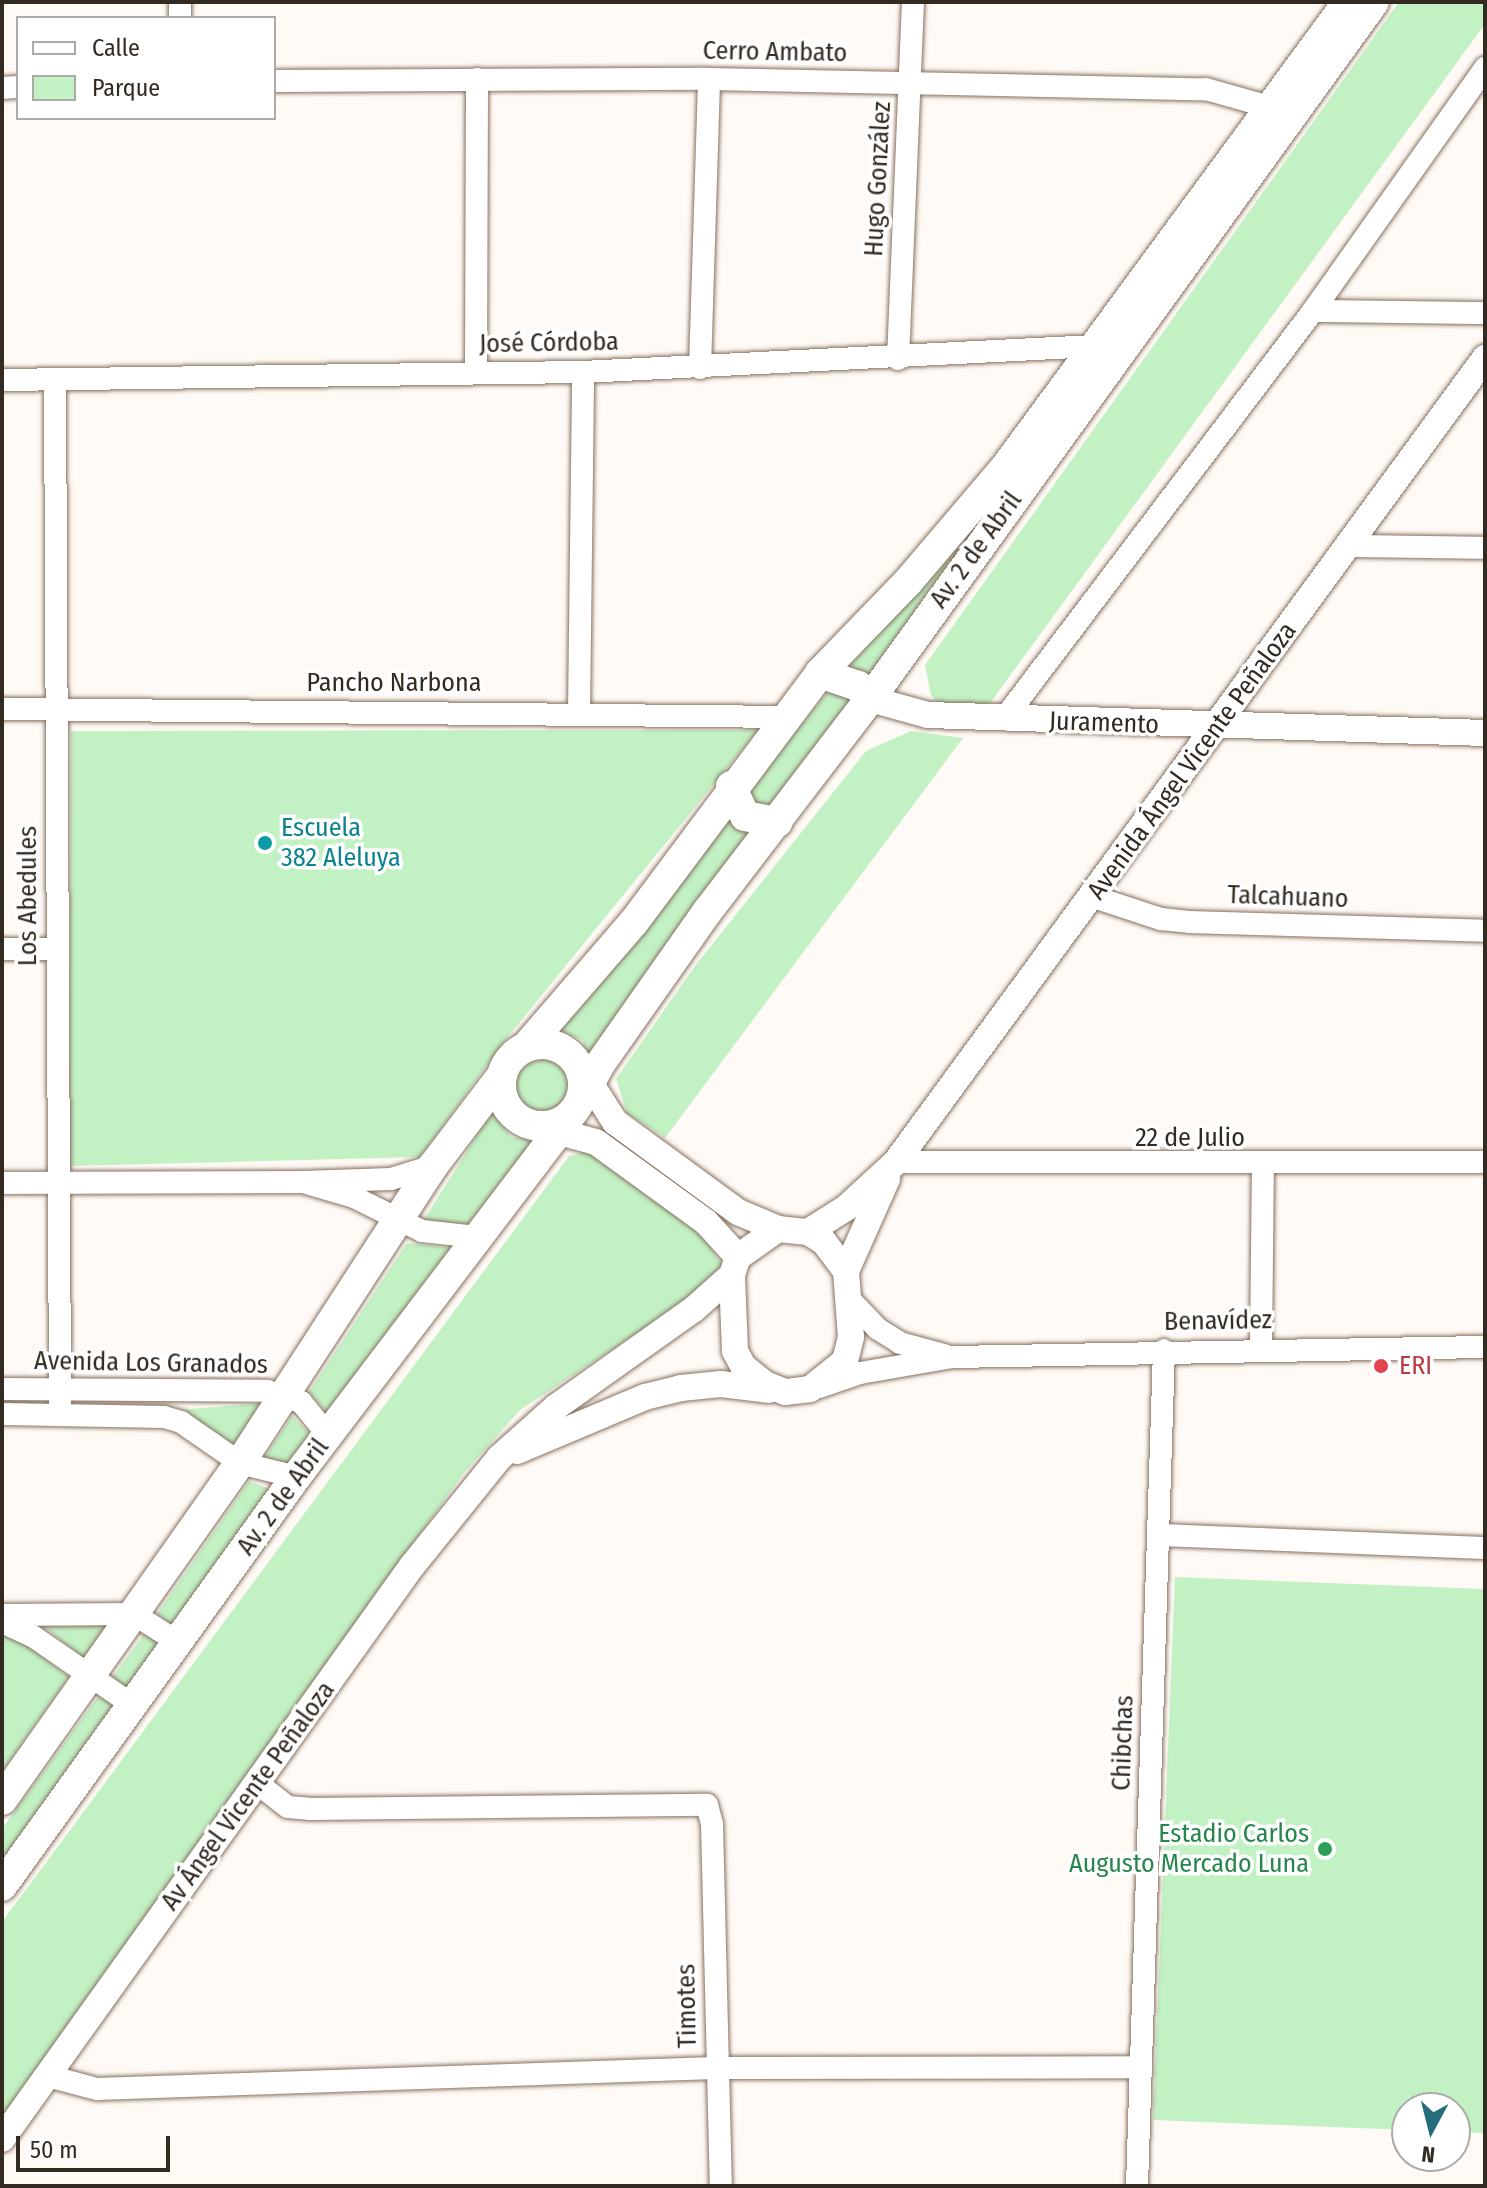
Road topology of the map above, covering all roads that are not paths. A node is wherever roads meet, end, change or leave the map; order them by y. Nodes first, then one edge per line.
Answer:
1 (913, 2) edge
2 (1348, 2) edge
3 (1374, 2) edge
4 (1485, 68) edge
5 (477, 79) junction
6 (709, 79) junction
7 (276, 81) edge
8 (911, 83) junction
9 (1273, 108) junction
10 (1313, 311) junction
11 (1485, 313) edge
12 (1095, 346) junction
13 (1485, 358) edge
14 (898, 359) junction
15 (700, 368) junction
16 (476, 372) junction
17 (583, 372) junction
18 (55, 379) junction
19 (2, 380) edge
20 (1348, 546) junction
21 (1485, 548) edge
22 (820, 673) junction
23 (870, 699) junction
24 (2, 709) edge
25 (55, 709) junction
26 (579, 713) junction
27 (786, 717) junction
28 (1004, 719) junction
29 (1213, 728) junction
30 (1485, 733) edge
31 (731, 786) junction
32 (777, 822) junction
33 (1094, 897) junction
34 (1485, 931) edge
35 (2, 949) edge
36 (57, 949) junction
37 (526, 1047) junction
38 (502, 1075) junction
39 (569, 1103) junction
40 (896, 1162) junction
41 (1485, 1162) edge
42 (433, 1166) junction
43 (1263, 1166) junction
44 (56, 1182) junction
45 (303, 1182) junction
46 (2, 1183) edge
47 (400, 1219) junction
48 (778, 1229) junction
49 (808, 1232) junction
50 (477, 1237) junction
51 (735, 1266) junction
52 (846, 1271) junction
53 (851, 1301) junction
54 (1485, 1347) edge
55 (1261, 1348) junction
56 (1164, 1350) junction
57 (953, 1357) junction
58 (2, 1389) edge
59 (59, 1389) junction
60 (797, 1391) junction
61 (287, 1395) junction
62 (60, 1413) junction
63 (2, 1414) edge
64 (328, 1435) junction
65 (499, 1458) junction
66 (240, 1463) junction
67 (296, 1477) junction
68 (1159, 1535) junction
69 (1485, 1548) edge
70 (134, 1614) junction
71 (2, 1615) edge
72 (2, 1622) edge
73 (179, 1643) junction
74 (91, 1676) junction
75 (134, 1706) junction
76 (257, 1783) junction
77 (2, 1800) edge
78 (2, 1886) edge
79 (1138, 2067) junction
80 (716, 2068) junction
81 (48, 2076) junction
82 (2, 2139) edge
83 (721, 2186) edge
84 (1137, 2186) edge

1 - 8 street, Hugo González
2 - 9 main road, Av. 2 de Abril
3 - 23 main road, Av. 2 de Abril
4 - 10 street
5 - 6 street, Cerro Ambato
5 - 7 street, Cerro Ambato
5 - 16 street
6 - 8 street, Cerro Ambato
6 - 15 street
8 - 9 street, Cerro Ambato
8 - 14 street, Hugo González
9 - 12 main road, Av. 2 de Abril
10 - 11 street
10 - 28 street
12 - 14 street, José Córdoba
12 - 22 main road, Av. 2 de Abril
13 - 20 street, Avenida Ángel Vicente Peñaloza
14 - 15 street, José Córdoba
15 - 17 street, José Córdoba
16 - 17 street, José Córdoba
16 - 18 street, José Córdoba
17 - 26 street
18 - 19 street, José Córdoba
18 - 25 street, Los Abedules
20 - 21 street
20 - 29 street, Avenida Ángel Vicente Peñaloza
22 - 23 main road
22 - 27 main road, Av. 2 de Abril
23 - 28 street, Juramento
23 - 32 main road, Av. 2 de Abril
24 - 25 street, Pancho Narbona
25 - 26 street, Pancho Narbona
25 - 36 street, Los Abedules
26 - 27 street, Pancho Narbona
27 - 31 main road, Av. 2 de Abril
28 - 29 street, Juramento
29 - 30 street, Juramento
29 - 33 street, Avenida Ángel Vicente Peñaloza
31 - 32 main road
31 - 37 main road, Av. 2 de Abril
32 - 39 main road, Av. 2 de Abril
33 - 34 street, Talcahuano
33 - 40 street, Avenida Ángel Vicente Peñaloza
35 - 36 street
36 - 44 street, Los Abedules
37 - 38 main road, Av. 2 de Abril
37 - 39 main road
38 - 39 main road
38 - 42 main road, Av. 2 de Abril
39 - 48 street
39 - 50 main road, Av. 2 de Abril
39 - 51 street
40 - 43 street, 22 de Julio
40 - 49 street, Avenida Ángel Vicente Peñaloza
40 - 52 street, Avenida Ángel Vicente Peñaloza
41 - 43 street, 22 de Julio
42 - 45 street
42 - 47 main road, Av. 2 de Abril
43 - 55 street
44 - 45 street
44 - 46 street
44 - 59 street, Los Abedules
45 - 47 street
47 - 50 street
47 - 61 main road, Av. 2 de Abril
48 - 49 street
48 - 51 street
49 - 52 street
50 - 64 main road, Av. 2 de Abril
51 - 60 street
51 - 65 street
52 - 53 street
53 - 57 street, Benavídez
53 - 60 street
54 - 55 street, Benavídez
55 - 56 street, Benavídez
56 - 57 street, Benavídez
56 - 68 street, Chibchas
57 - 60 street, Benavídez
58 - 59 street, Avenida Los Granados
59 - 61 street, Avenida Los Granados
59 - 62 street, Los Abedules
60 - 65 street
61 - 64 street, Avenida Los Granados
61 - 66 main road, Av. 2 de Abril
62 - 63 street, Avenida Los Granados
62 - 66 street, Avenida Los Granados
64 - 67 main road, Av. 2 de Abril
65 - 76 street, Av Ángel Vicente Peñaloza
66 - 67 street, Avenida Los Granados
66 - 70 main road, Av. 2 de Abril
67 - 73 main road, Av. 2 de Abril
68 - 69 street
68 - 79 street, Chibchas
70 - 71 street
70 - 73 street
70 - 74 main road, Av. 2 de Abril
72 - 74 street
73 - 75 main road, Av. 2 de Abril
74 - 75 street
74 - 77 main road, Av. 2 de Abril
75 - 78 main road, Av. 2 de Abril
76 - 80 street, Timotes
76 - 81 street, Av Ángel Vicente Peñaloza
79 - 80 street
79 - 84 street, Chibchas
80 - 81 street
80 - 83 street, Timotes
81 - 82 street, Av Ángel Vicente Peñaloza

